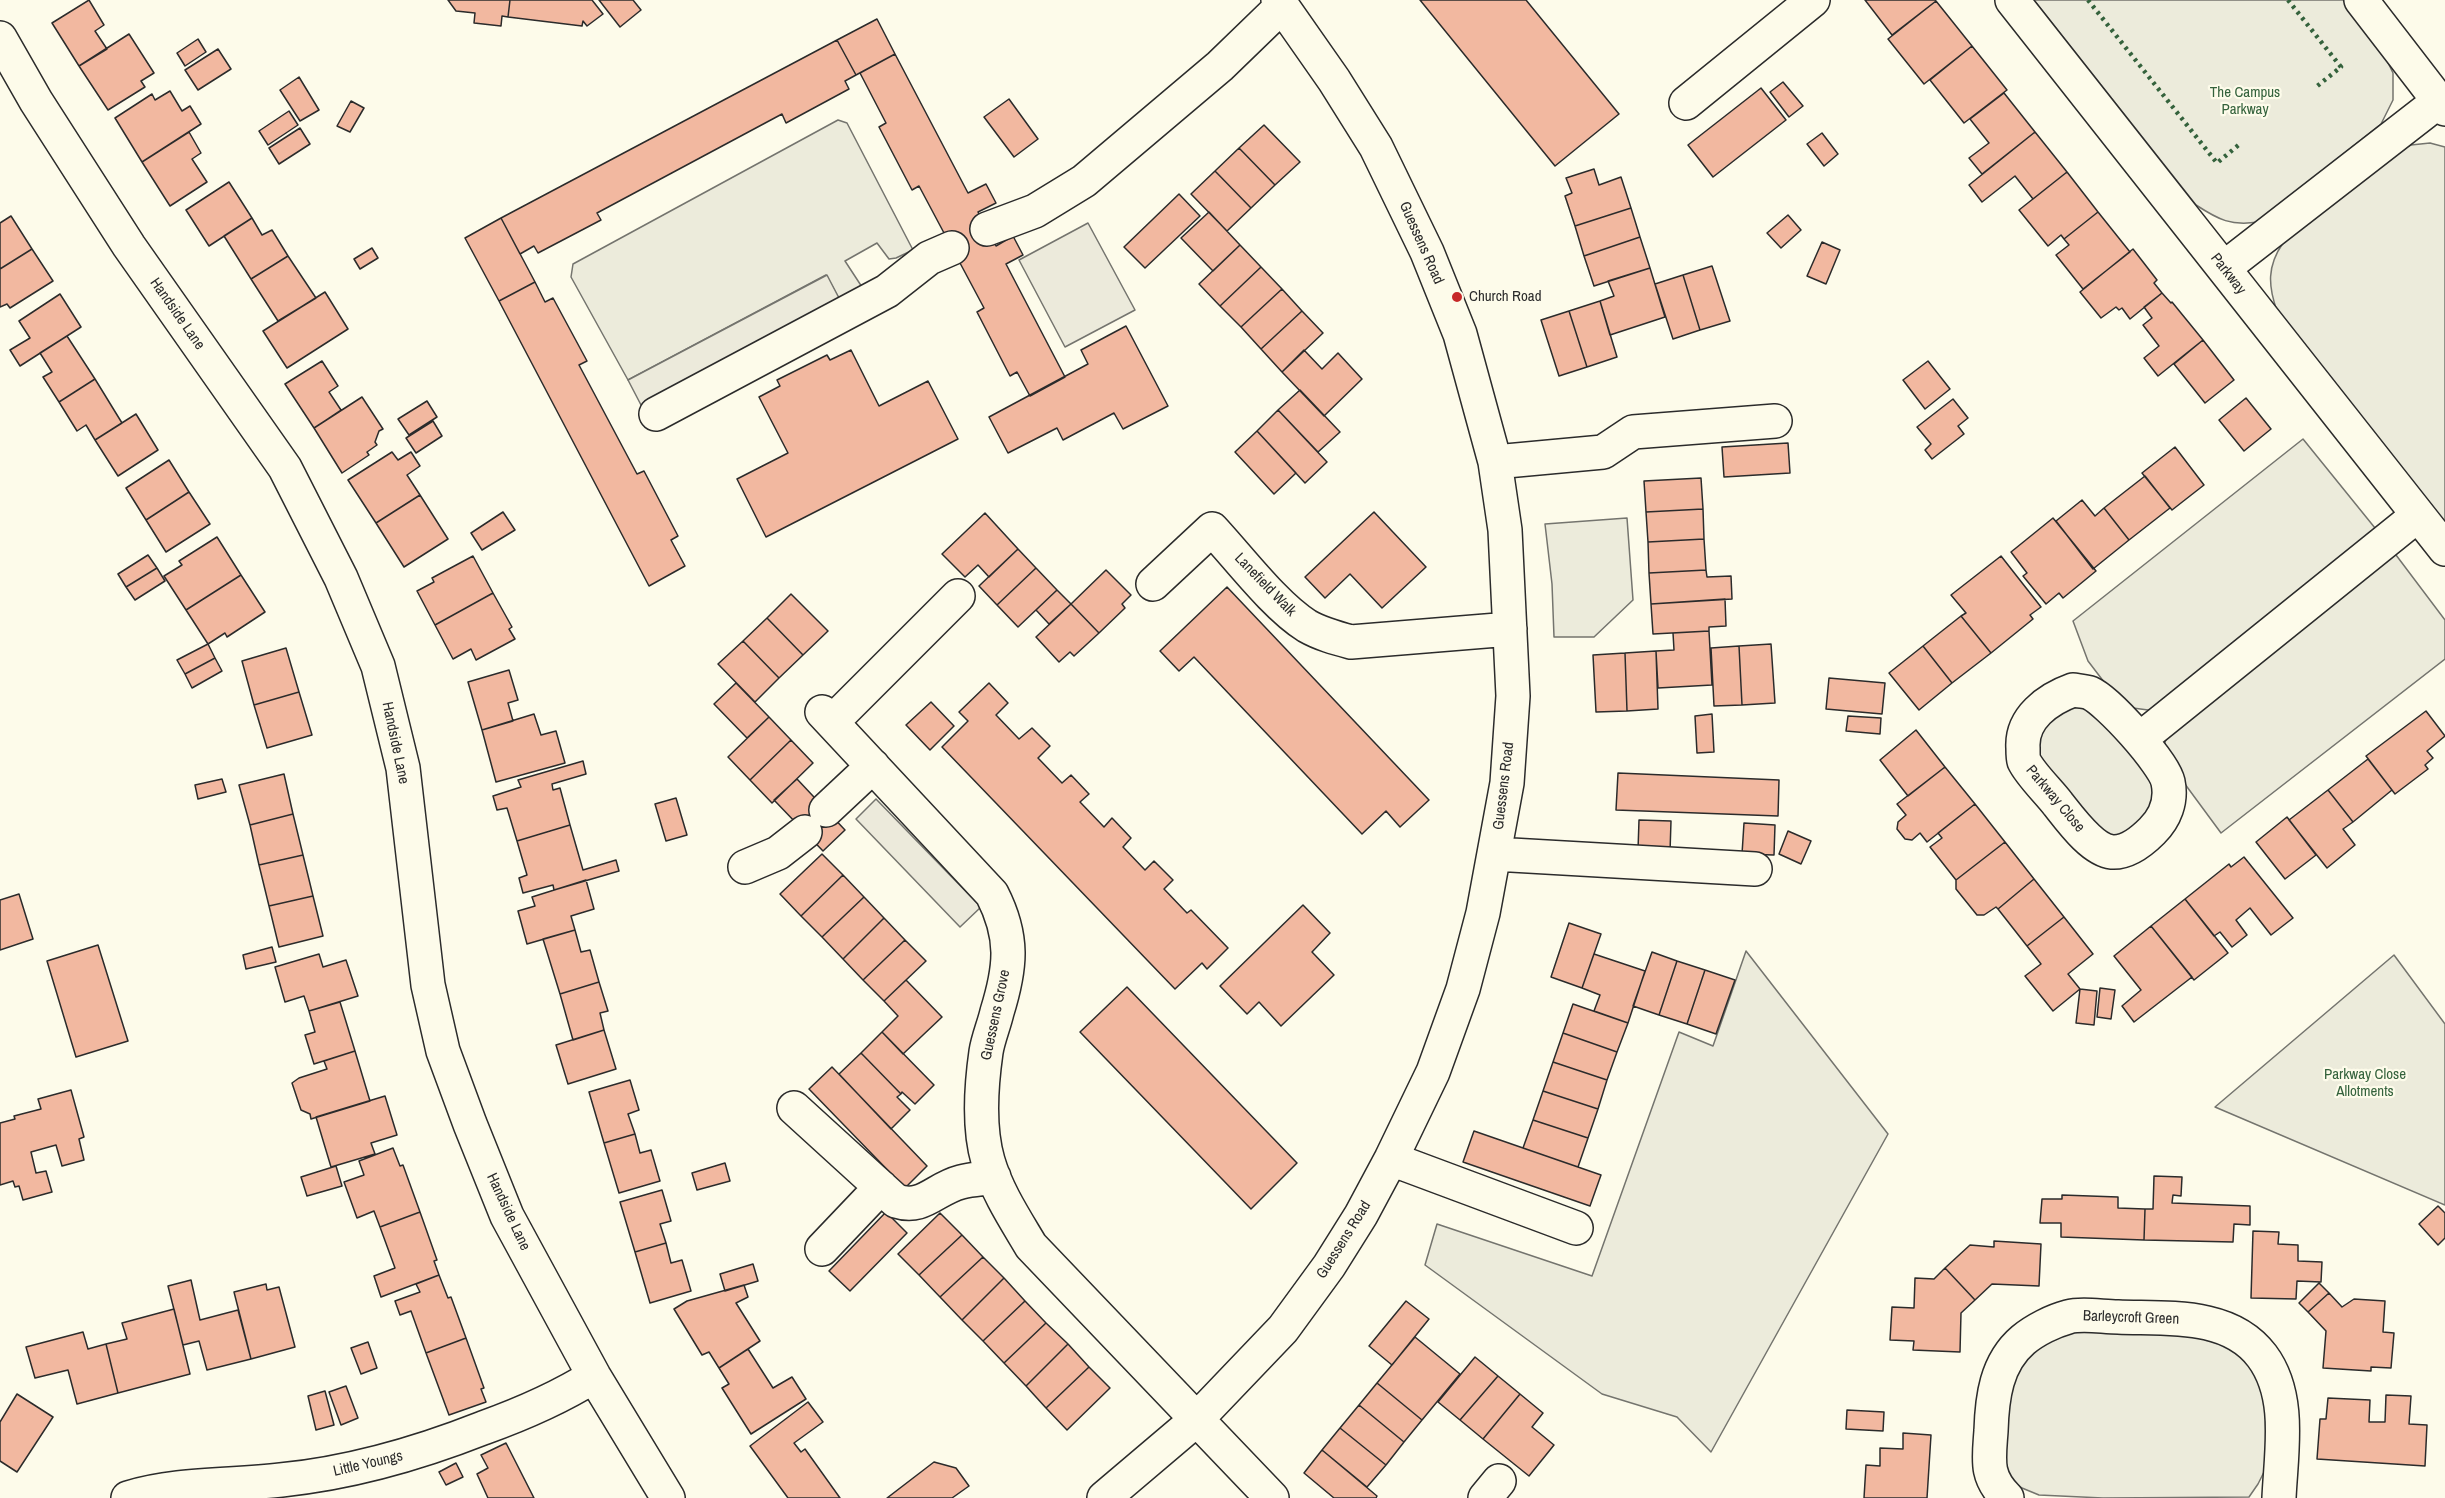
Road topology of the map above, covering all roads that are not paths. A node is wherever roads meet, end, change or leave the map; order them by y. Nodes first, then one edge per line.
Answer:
1 (1813, 0) edge
2 (2012, 0) edge
3 (2361, 0) edge
4 (1280, 3) edge
5 (0, 38) edge
6 (1686, 103) dead end
7 (2442, 105) edge
8 (987, 229) dead end
9 (952, 248) dead end
10 (2224, 268) junction
11 (656, 414) dead end
12 (1775, 421) dead end
13 (1495, 462) junction
14 (2418, 515) junction
15 (2445, 549) edge
16 (1153, 584) dead end
17 (958, 596) dead end
18 (1510, 629) junction
19 (2140, 739) junction
20 (873, 766) junction
21 (1494, 854) junction
22 (745, 867) dead end
23 (1755, 869) dead end
24 (794, 1108) dead end
25 (1391, 1159) junction
26 (994, 1177) junction
27 (881, 1187) junction
28 (1576, 1228) dead end
29 (822, 1249) dead end
30 (594, 1376) junction
31 (1196, 1420) junction
32 (128, 1498) edge
33 (668, 1498) edge
34 (1104, 1498) edge
35 (1272, 1498) edge
36 (2007, 1498) edge
37 (2279, 1498) edge

1 - 6 street
2 - 10 street, Parkway
3 - 7 street
4 - 8 street
4 - 13 street, Guessens Road
5 - 30 street, Handside Lane
7 - 10 street
9 - 11 street
10 - 14 street, Parkway
12 - 13 street
13 - 18 street, Guessens Road
14 - 15 street, Parkway
14 - 19 street
16 - 18 street, Lanefield Walk
17 - 20 street, Guessens Grove
18 - 21 street, Guessens Road
19 - 19 street, Parkway Close
20 - 22 street
20 - 26 street, Guessens Grove
21 - 23 street
21 - 25 street, Guessens Road
24 - 27 street
25 - 28 street
25 - 31 street, Guessens Road
26 - 27 street
26 - 31 street, Guessens Grove
27 - 29 street
30 - 32 street, Little Youngs
30 - 33 street, Handside Lane
31 - 34 street, Guessens Road
31 - 35 street, Guessens Grove
36 - 37 street, Barleycroft Green

